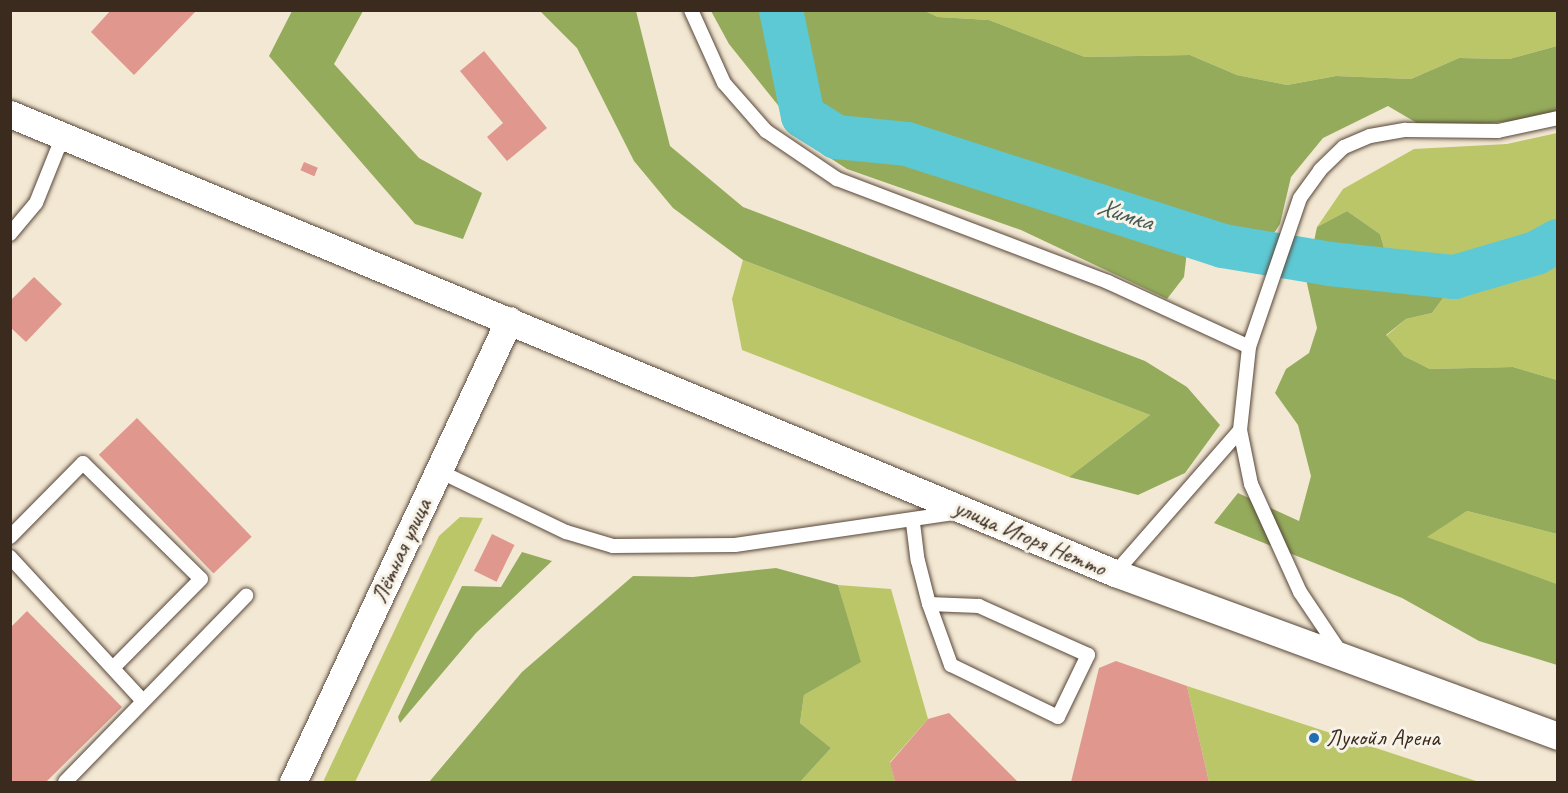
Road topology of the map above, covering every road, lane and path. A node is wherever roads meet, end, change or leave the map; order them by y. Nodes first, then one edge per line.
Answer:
1 (691, 10) edge
2 (10, 114) edge
3 (1557, 118) edge
4 (63, 136) junction
5 (10, 234) edge
6 (509, 320) junction
7 (1249, 346) junction
8 (1240, 430) junction
9 (439, 471) junction
10 (967, 511) junction
11 (913, 523) junction
12 (10, 537) edge
13 (10, 556) edge
14 (1115, 573) junction
15 (246, 596) dead end
16 (929, 604) junction
17 (1346, 661) junction
18 (113, 668) junction
19 (143, 701) junction
20 (1557, 736) edge
21 (65, 783) edge
22 (293, 783) edge

1 - 7 lane
2 - 4 street, улица Игоря Нетто
3 - 7 lane
4 - 5 lane
4 - 6 street, улица Игоря Нетто
6 - 9 street, Лётная улица
6 - 10 street, улица Игоря Нетто
7 - 8 lane
8 - 14 lane
8 - 17 lane
9 - 11 lane
9 - 22 street, Лётная улица
10 - 11 lane
10 - 14 street, улица Игоря Нетто
11 - 16 lane
12 - 18 lane
13 - 18 lane
14 - 17 street, улица Игоря Нетто
15 - 19 lane
16 - 16 lane
17 - 20 street, улица Игоря Нетто
18 - 19 lane
19 - 21 lane

